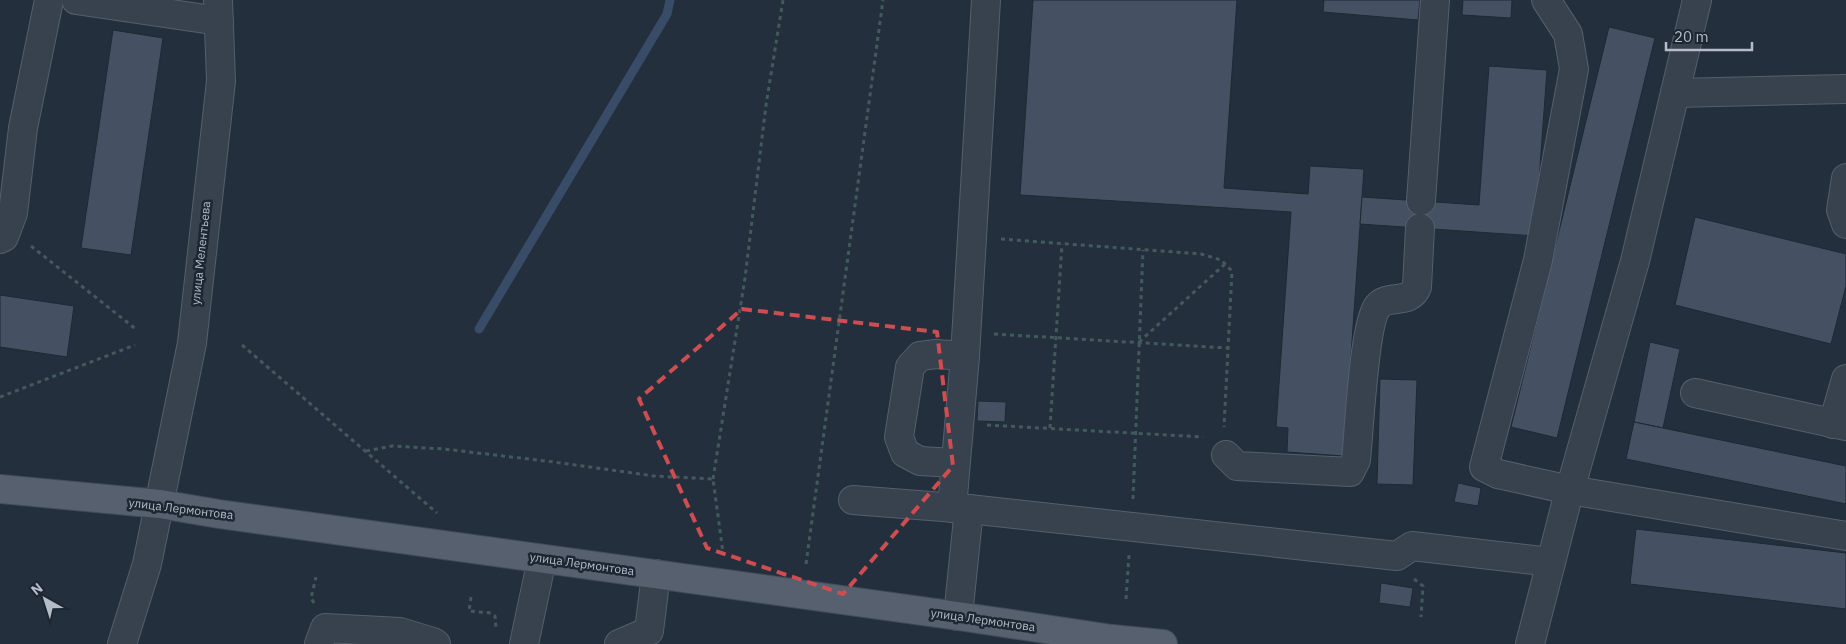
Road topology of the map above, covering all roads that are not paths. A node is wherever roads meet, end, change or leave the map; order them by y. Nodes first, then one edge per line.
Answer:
1 (49, 0) edge
2 (76, 0) edge
3 (986, 0) edge
4 (1436, 0) edge
5 (1546, 0) edge
6 (1698, 0) edge
7 (218, 11) edge
8 (1846, 89) edge
9 (1675, 93) junction
10 (1846, 178) edge
11 (1421, 201) dead end
12 (1846, 224) edge
13 (1420, 228) dead end
14 (3, 233) edge
15 (966, 344) junction
16 (1846, 379) edge
17 (1695, 393) dead end
18 (1840, 425) edge
19 (1225, 447) road end
20 (955, 463) junction
21 (0, 489) edge
22 (1570, 490) junction
23 (853, 500) dead end
24 (160, 504) junction
25 (960, 508) junction
26 (1846, 536) edge
27 (542, 559) junction
28 (1551, 562) junction
29 (656, 574) junction
30 (958, 616) junction
31 (654, 637) edge
32 (1112, 641) edge
33 (122, 644) edge
34 (319, 644) edge
35 (436, 644) edge
36 (524, 644) edge
37 (618, 644) edge
38 (1163, 644) edge
39 (1530, 644) edge

1 - 14 street
2 - 7 street
3 - 15 street
4 - 11 street
5 - 22 street
6 - 9 street
7 - 24 street, улица Мелентьева
8 - 9 street
9 - 22 street
10 - 12 street
13 - 19 street
15 - 20 street
15 - 20 street
16 - 18 street
17 - 18 street
20 - 25 street
21 - 24 main road, улица Лермонтова
22 - 26 street
22 - 28 street
23 - 25 street
24 - 27 main road, улица Лермонтова
24 - 33 street, улица Мелентьева
25 - 28 street
25 - 30 street
27 - 29 main road, улица Лермонтова
27 - 36 street
28 - 39 street
29 - 30 main road, улица Лермонтова
29 - 31 street
30 - 32 main road, улица Лермонтова
31 - 37 street
32 - 38 main road, улица Лермонтова
34 - 35 street

